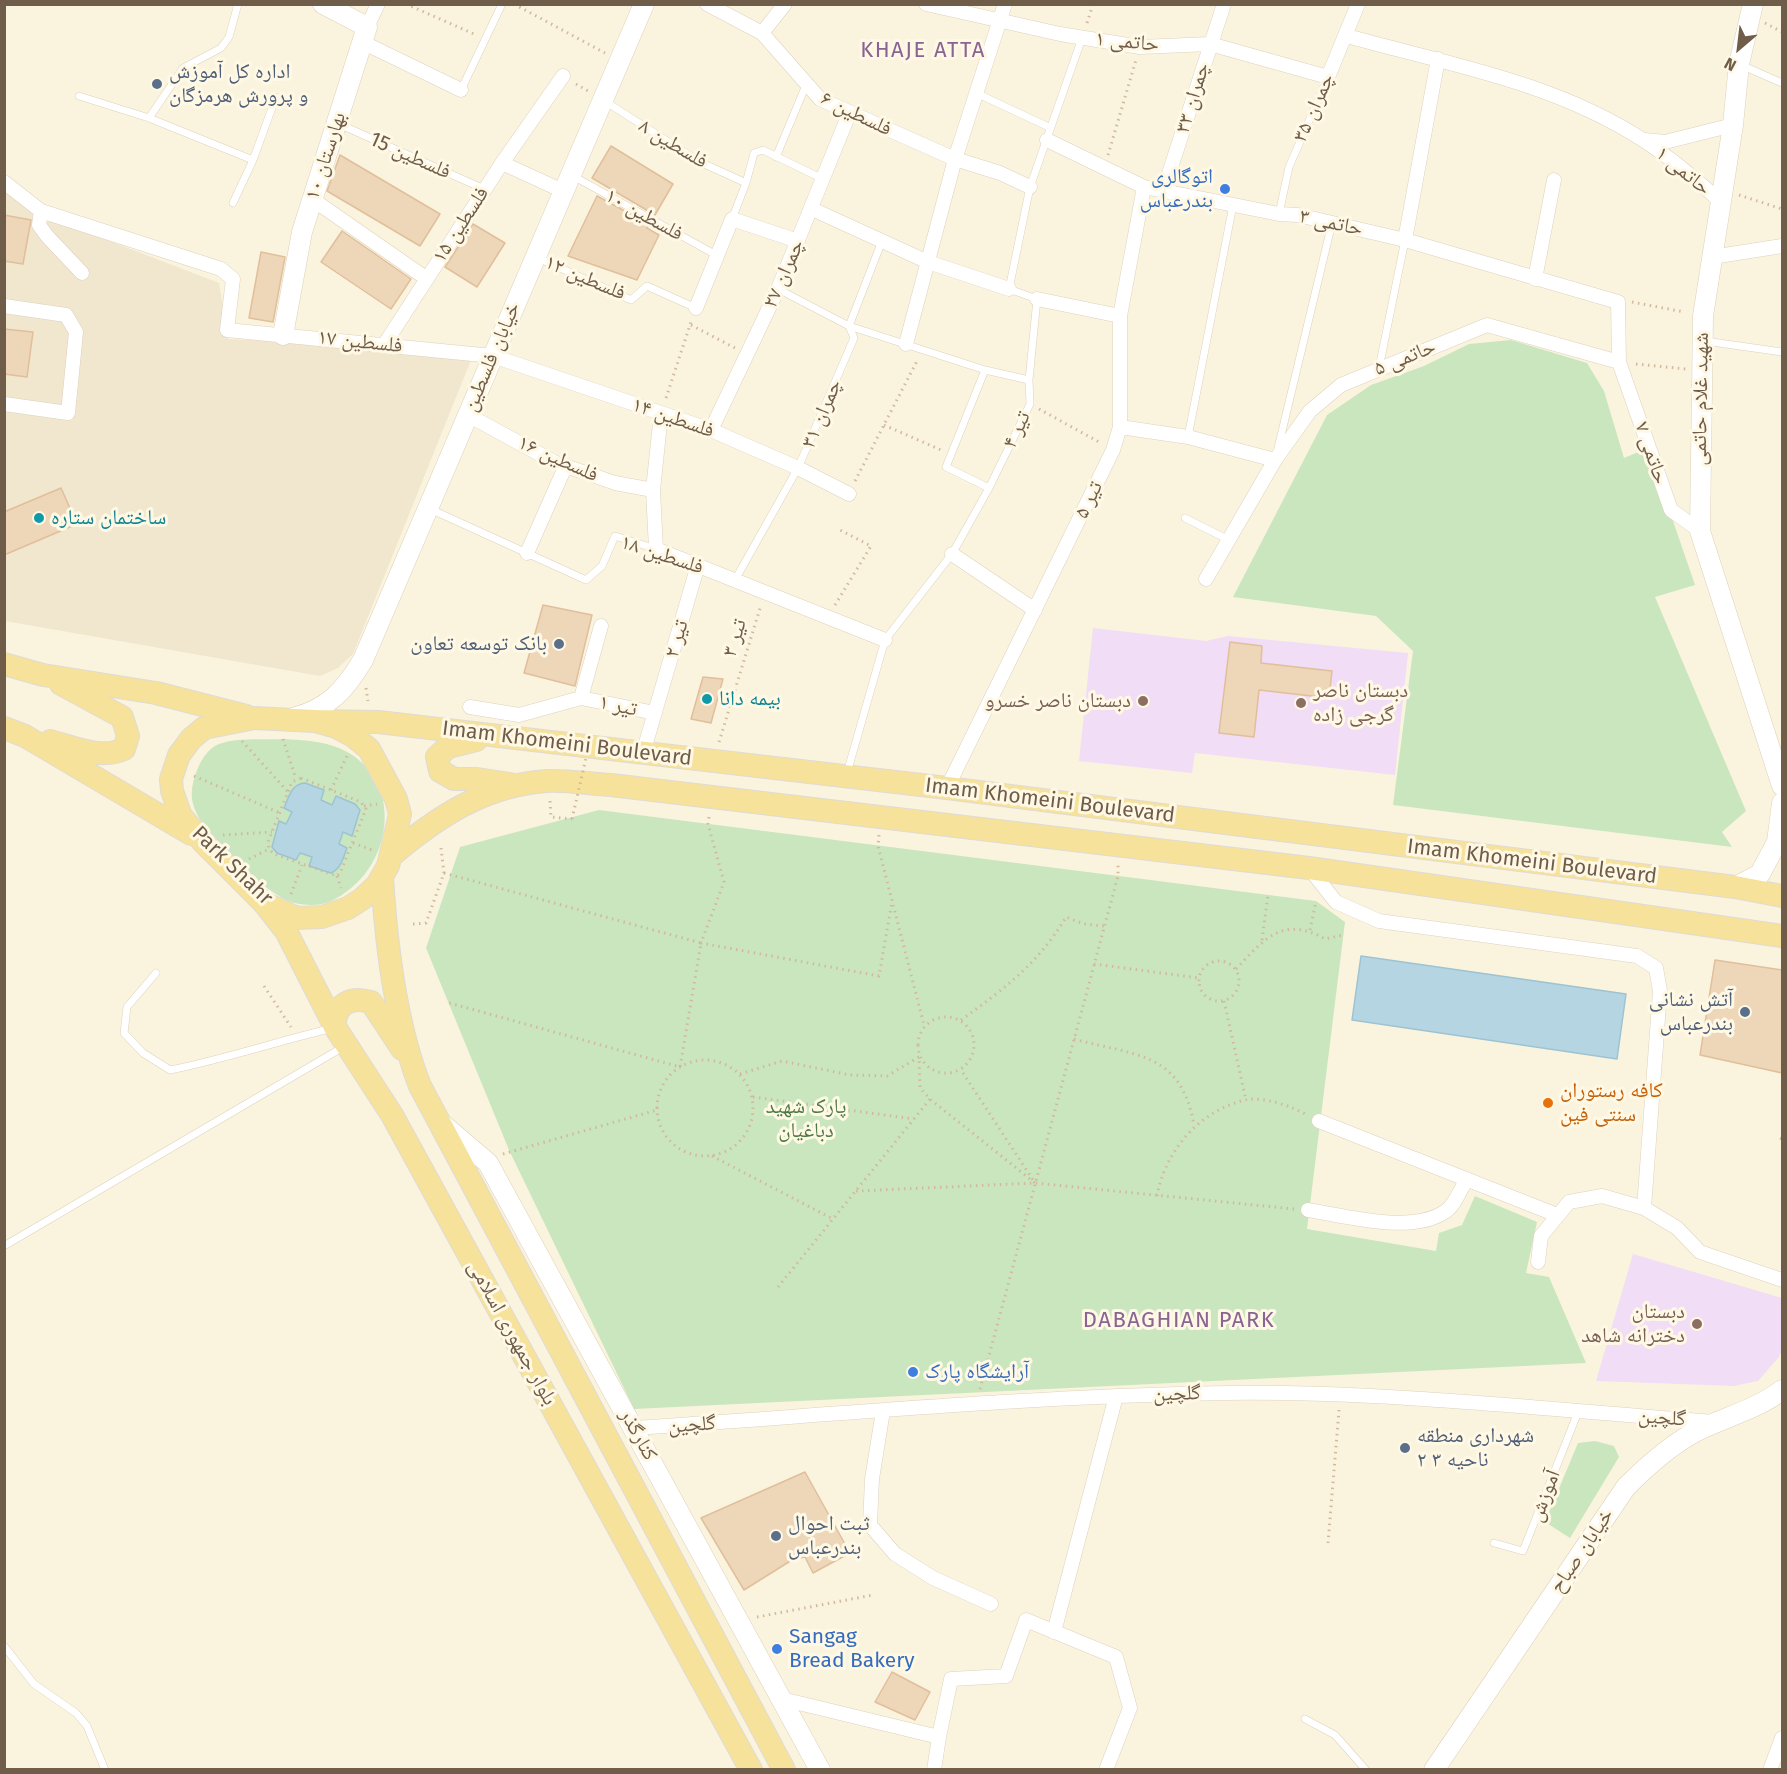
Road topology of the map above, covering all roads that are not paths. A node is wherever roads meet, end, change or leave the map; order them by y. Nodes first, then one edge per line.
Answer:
1 (238, 4) edge
2 (323, 4) edge
3 (378, 4) edge
4 (502, 4) edge
5 (644, 4) edge
6 (707, 4) edge
7 (785, 4) edge
8 (926, 4) edge
9 (1005, 4) edge
10 (1224, 4) edge
11 (1358, 4) edge
12 (1753, 4) edge
13 (1001, 19) junction
14 (762, 33) junction
15 (364, 34) junction
16 (1347, 36) junction
17 (1082, 38) junction
18 (1210, 44) junction
19 (1438, 59) junction
20 (1739, 64) junction
21 (563, 76) road end
22 (1328, 77) junction
23 (1782, 83) edge
24 (806, 85) junction
25 (461, 90) joint
26 (976, 93) junction
27 (79, 96) dead end
28 (276, 97) dead end
29 (603, 100) junction
30 (849, 114) junction
31 (149, 118) junction
32 (336, 123) junction
33 (1733, 125) junction
34 (1049, 134) junction
35 (1643, 140) junction
36 (776, 157) junction
37 (955, 159) junction
38 (253, 160) junction
39 (502, 163) junction
40 (823, 179) junction
41 (1554, 180) dead end
42 (4, 183) edge
43 (567, 183) junction
44 (746, 183) junction
45 (1030, 187) junction
46 (1144, 187) junction
47 (484, 189) junction
48 (1163, 192) junction
49 (1723, 196) junction
50 (312, 199) junction
51 (233, 203) dead end
52 (1233, 205) junction
53 (812, 209) junction
54 (41, 211) junction
55 (1279, 214) junction
56 (732, 219) junction
57 (1332, 223) junction
58 (1405, 240) junction
59 (798, 241) junction
60 (882, 241) junction
61 (1782, 246) edge
62 (536, 256) junction
63 (718, 256) junction
64 (1712, 257) junction
65 (928, 262) junction
66 (82, 273) dead end
67 (427, 279) junction
68 (1534, 279) junction
69 (778, 290) junction
70 (1009, 290) junction
71 (1037, 299) junction
72 (4, 306) edge
73 (696, 308) joint
74 (1120, 316) junction
75 (849, 326) junction
76 (284, 335) junction
77 (1700, 341) junction
78 (906, 344) junction
79 (384, 345) junction
80 (1782, 352) edge
81 (493, 356) junction
82 (1619, 362) junction
83 (1379, 368) junction
84 (985, 370) junction
85 (1029, 380) junction
86 (4, 404) edge
87 (661, 414) junction
88 (468, 415) junction
89 (1120, 427) junction
90 (711, 430) junction
91 (1188, 437) junction
92 (1275, 460) junction
93 (566, 465) junction
94 (798, 468) junction
95 (989, 488) junction
96 (653, 490) junction
97 (849, 494) road end
98 (428, 508) junction
99 (1185, 518) dead end
100 (1700, 531) junction
101 (1229, 540) junction
102 (656, 549) junction
103 (527, 553) junction
104 (952, 554) junction
105 (698, 565) junction
106 (1206, 579) dead end
107 (735, 580) junction
108 (1035, 610) junction
109 (601, 626) dead end
110 (885, 640) junction
111 (4, 664) edge
112 (43, 675) junction
113 (581, 698) junction
114 (470, 707) dead end
115 (655, 713) junction
116 (315, 721) junction
117 (254, 730) junction
118 (15, 732) edge
119 (288, 733) junction
120 (489, 736) junction
121 (643, 753) junction
122 (846, 776) junction
123 (515, 785) junction
124 (1782, 786) edge
125 (946, 788) junction
126 (1782, 803) edge
127 (212, 839) junction
128 (384, 862) junction
129 (1309, 868) junction
130 (1735, 888) junction
131 (1782, 896) edge
132 (264, 903) junction
133 (1782, 936) edge
134 (156, 973) dead end
135 (341, 1036) junction
136 (410, 1060) junction
137 (435, 1118) junction
138 (1319, 1121) road end
139 (1467, 1179) junction
140 (1644, 1208) junction
141 (1308, 1210) road end
142 (1557, 1215) junction
143 (4, 1246) edge
144 (1538, 1262) dead end
145 (1782, 1280) edge
146 (1782, 1390) edge
147 (1116, 1396) junction
148 (883, 1412) junction
149 (1578, 1412) junction
150 (1719, 1422) junction
151 (635, 1428) junction
152 (1494, 1543) dead end
153 (991, 1604) dead end
154 (1054, 1632) junction
155 (4, 1646) edge
156 (782, 1699) junction
157 (1305, 1719) dead end
158 (939, 1737) junction
159 (1782, 1738) edge
160 (743, 1767) edge
161 (784, 1769) edge
162 (105, 1770) edge
163 (820, 1770) edge
164 (934, 1770) edge
165 (1106, 1770) edge
166 (1366, 1770) edge
167 (1434, 1770) edge
168 (1770, 1770) edge

1 - 31 lane
2 - 15 street
3 - 15 street
4 - 25 lane
5 - 29 street, خیابان فلسطین
6 - 14 street, فلسطین ۶
7 - 14 street
8 - 13 street, حاتمی ۱
9 - 13 street
10 - 18 street, چمران ۳۳
11 - 16 street, چمران ۳۵
12 - 20 street, شهید غلام حاتمی
13 - 17 street, حاتمی ۱
13 - 26 street
14 - 24 street, فلسطین ۶
15 - 25 street
15 - 32 street, بهارستان ۱۰
16 - 19 street, حاتمی ۱
16 - 22 street, چمران ۳۵
17 - 18 street, حاتمی ۱
17 - 34 lane
18 - 22 street, حاتمی ۱
18 - 48 street, چمران ۳۳
19 - 35 street, حاتمی ۱
19 - 58 street
20 - 23 lane
20 - 33 street, شهید غلام حاتمی
21 - 39 street, فلسطین ۱۵
22 - 55 lane, چمران ۳۵
24 - 30 street, فلسطین ۶
24 - 36 lane
26 - 34 lane
26 - 37 street
27 - 31 lane
28 - 38 lane
29 - 43 street, خیابان فلسطین
29 - 44 lane, فلسطین ۸
30 - 37 street, فلسطین ۶
30 - 40 street, چمران ۲۷
31 - 38 lane
32 - 47 lane, فلسطین 15
32 - 50 street, بهارستان ۱۰
33 - 35 street, حاتمی ۱
33 - 49 street, شهید غلام حاتمی
34 - 45 lane
34 - 46 street, حاتمی ۳
35 - 49 street, حاتمی ۱
36 - 40 lane
36 - 44 lane
37 - 45 street, فلسطین ۶
37 - 65 street
38 - 51 lane
39 - 43 street
39 - 47 street, فلسطین ۱۵
40 - 53 street, چمران ۲۷
41 - 68 street
42 - 54 street
43 - 62 street, خیابان فلسطین
43 - 63 lane, فلسطین ۱۰
44 - 56 lane
45 - 70 lane
46 - 48 street, حاتمی ۳
46 - 74 street, تیر ۵
47 - 67 street, فلسطین ۱۵
48 - 52 street, حاتمی ۳
49 - 64 street, شهید غلام حاتمی
50 - 67 street
50 - 76 street, بهارستان ۱۰
52 - 55 street, حاتمی ۳
52 - 91 lane
53 - 59 street, چمران ۲۷
53 - 60 street
54 - 66 street
54 - 76 street, فلسطین ۱۷
55 - 57 street, حاتمی ۳
56 - 59 street
56 - 63 street
57 - 58 street, حاتمی ۳
57 - 92 lane
58 - 68 street, حاتمی ۳
58 - 83 lane
59 - 69 street, چمران ۲۷
60 - 65 street
60 - 75 lane, چمران ۳۱
61 - 64 street
62 - 73 lane, فلسطین ۱۲
62 - 81 street, خیابان فلسطین
63 - 73 street
64 - 77 street, شهید غلام حاتمی
65 - 70 street
65 - 78 street
67 - 79 street, فلسطین ۱۵
68 - 82 street, حاتمی ۳
69 - 75 lane
69 - 90 street, چمران ۲۷
70 - 71 lane
71 - 74 street
71 - 85 lane, تیر ۴
72 - 86 street
74 - 89 street, تیر ۵
75 - 78 lane
75 - 94 lane, چمران ۳۱
76 - 79 street, فلسطین ۱۷
77 - 80 lane
77 - 100 street, شهید غلام حاتمی
78 - 84 lane
79 - 81 street, فلسطین ۱۷
81 - 87 street, فلسطین ۱۴
81 - 88 street, خیابان فلسطین
82 - 83 street, حاتمی ۵
82 - 100 street, حاتمی ۷
83 - 92 street, حاتمی ۵
84 - 85 lane
84 - 95 lane
85 - 95 lane, تیر ۴
87 - 90 street, فلسطین ۱۴
87 - 96 street
88 - 93 street, فلسطین ۱۶
88 - 98 street, خیابان فلسطین
89 - 91 street
89 - 108 street, تیر ۵
90 - 94 street, فلسطین ۱۴
91 - 92 street
92 - 101 street, حاتمی ۵
93 - 96 street, فلسطین ۱۶
93 - 103 street
94 - 97 street, فلسطین ۱۴
94 - 107 lane, چمران ۳۱
95 - 104 lane, تیر ۴
96 - 102 street
98 - 103 lane, فلسطین ۱۸
98 - 119 street, خیابان فلسطین
99 - 101 lane
100 - 124 street, شهید غلام حاتمی
101 - 106 street, حاتمی ۵
102 - 103 lane, فلسطین ۱۸
102 - 105 street, فلسطین ۱۸
104 - 108 street
104 - 110 lane, تیر ۴
105 - 107 street, فلسطین ۱۸
105 - 115 street, تیر ۲
107 - 110 street, فلسطین ۱۸
108 - 125 street, تیر ۵
109 - 113 street, تیر ۱
110 - 122 lane, تیر ۴
111 - 112 main road
112 - 117 main road
112 - 118 main road
113 - 114 street, تیر ۱
113 - 115 street, تیر ۱
115 - 121 street, تیر ۲
116 - 119 main road, Park Shahr
116 - 120 main road, Imam Khomeini Boulevard
116 - 128 main road, Park Shahr
117 - 119 main road, Park Shahr
117 - 127 main road, Park Shahr
118 - 127 main road
120 - 121 main road, Imam Khomeini Boulevard
120 - 123 main road
121 - 122 main road, Imam Khomeini Boulevard
122 - 125 main road, Imam Khomeini Boulevard
123 - 128 main road, Imam Khomeini Boulevard
123 - 129 main road, Imam Khomeini Boulevard
125 - 130 main road, Imam Khomeini Boulevard
126 - 130 street
127 - 132 main road, Park Shahr
128 - 132 main road, Park Shahr
128 - 136 main road, بلوار جمهوری اسلامی
129 - 133 main road, Imam Khomeini Boulevard
129 - 140 street
130 - 131 main road, Imam Khomeini Boulevard
132 - 135 main road, بلوار جمهوری اسلامی
134 - 135 lane
135 - 136 main road
135 - 143 lane
135 - 160 main road, بلوار جمهوری اسلامی
136 - 137 main road, بلوار جمهوری اسلامی
137 - 151 street, کنارگذر
137 - 161 main road, بلوار جمهوری اسلامی
138 - 139 street
139 - 141 street
139 - 142 street
140 - 142 street
140 - 145 street
142 - 144 street
146 - 150 street, خیابان صباح
147 - 148 street, گلچین
147 - 149 street, گلچین
147 - 154 street
148 - 151 street, گلچین
148 - 153 street
149 - 150 street, گلچین
149 - 152 lane, آموزش
150 - 167 street, خیابان صباح
151 - 156 street, کنارگذر
154 - 158 street
154 - 165 street
155 - 162 lane
156 - 158 street
156 - 163 street, کنارگذر
157 - 166 lane
158 - 164 street
159 - 168 street

